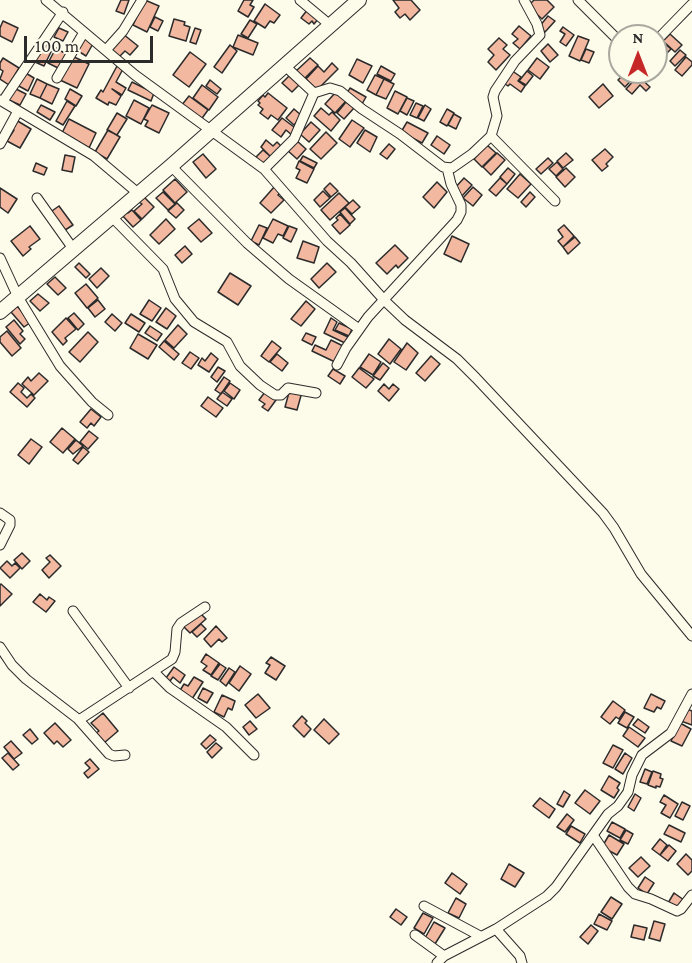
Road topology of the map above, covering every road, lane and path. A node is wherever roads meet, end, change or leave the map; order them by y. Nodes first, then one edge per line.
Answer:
1 (46, 0) edge
2 (142, 0) edge
3 (300, 0) edge
4 (359, 0) edge
5 (524, 0) edge
6 (578, 0) edge
7 (692, 4) edge
8 (63, 12) junction
9 (330, 25) junction
10 (668, 28) edge
11 (608, 30) edge
12 (84, 32) junction
13 (106, 50) junction
14 (285, 65) junction
15 (57, 78) dead end
16 (314, 93) junction
17 (1, 101) edge
18 (18, 111) junction
19 (211, 130) junction
20 (491, 136) junction
21 (0, 144) edge
22 (171, 166) junction
23 (447, 168) junction
24 (264, 169) junction
25 (139, 194) junction
26 (37, 198) dead end
27 (555, 201) dead end
28 (112, 217) junction
29 (74, 250) junction
30 (0, 258) edge
31 (18, 297) junction
32 (385, 301) junction
33 (0, 312) edge
34 (359, 329) junction
35 (337, 365) dead end
36 (316, 393) dead end
37 (108, 415) dead end
38 (0, 513) edge
39 (0, 545) edge
40 (204, 607) dead end
41 (73, 611) dead end
42 (692, 636) edge
43 (0, 647) edge
44 (154, 672) junction
45 (129, 688) junction
46 (692, 694) edge
47 (78, 719) junction
48 (125, 755) dead end
49 (254, 755) dead end
50 (593, 835) junction
51 (692, 895) edge
52 (424, 906) dead end
53 (496, 929) junction
54 (415, 935) dead end
55 (480, 936) junction
56 (444, 956) junction
57 (437, 963) edge
58 (522, 963) edge

1 - 8 street
2 - 13 street
3 - 9 street
4 - 9 highway
5 - 20 street
6 - 11 street
7 - 10 street
8 - 12 street
8 - 17 street
9 - 14 highway
12 - 13 street
12 - 15 street
13 - 19 street
14 - 16 street
14 - 19 highway
16 - 23 street
16 - 24 street
17 - 18 street
18 - 21 street
18 - 25 street
19 - 22 highway
19 - 24 street
20 - 23 street
20 - 27 street
22 - 25 highway
22 - 34 street
23 - 32 street
24 - 32 street
25 - 28 highway
26 - 29 street
28 - 29 highway
28 - 36 street
29 - 31 highway
30 - 31 street
31 - 33 highway
31 - 37 street
32 - 34 street
32 - 42 street
34 - 35 street
38 - 39 street
40 - 44 street
41 - 45 street
43 - 47 street
44 - 45 street
44 - 49 street
45 - 47 street
46 - 50 street
47 - 48 street
50 - 51 street
50 - 53 street
52 - 55 street
53 - 55 street
53 - 58 street
54 - 56 street
55 - 56 street
56 - 57 street

